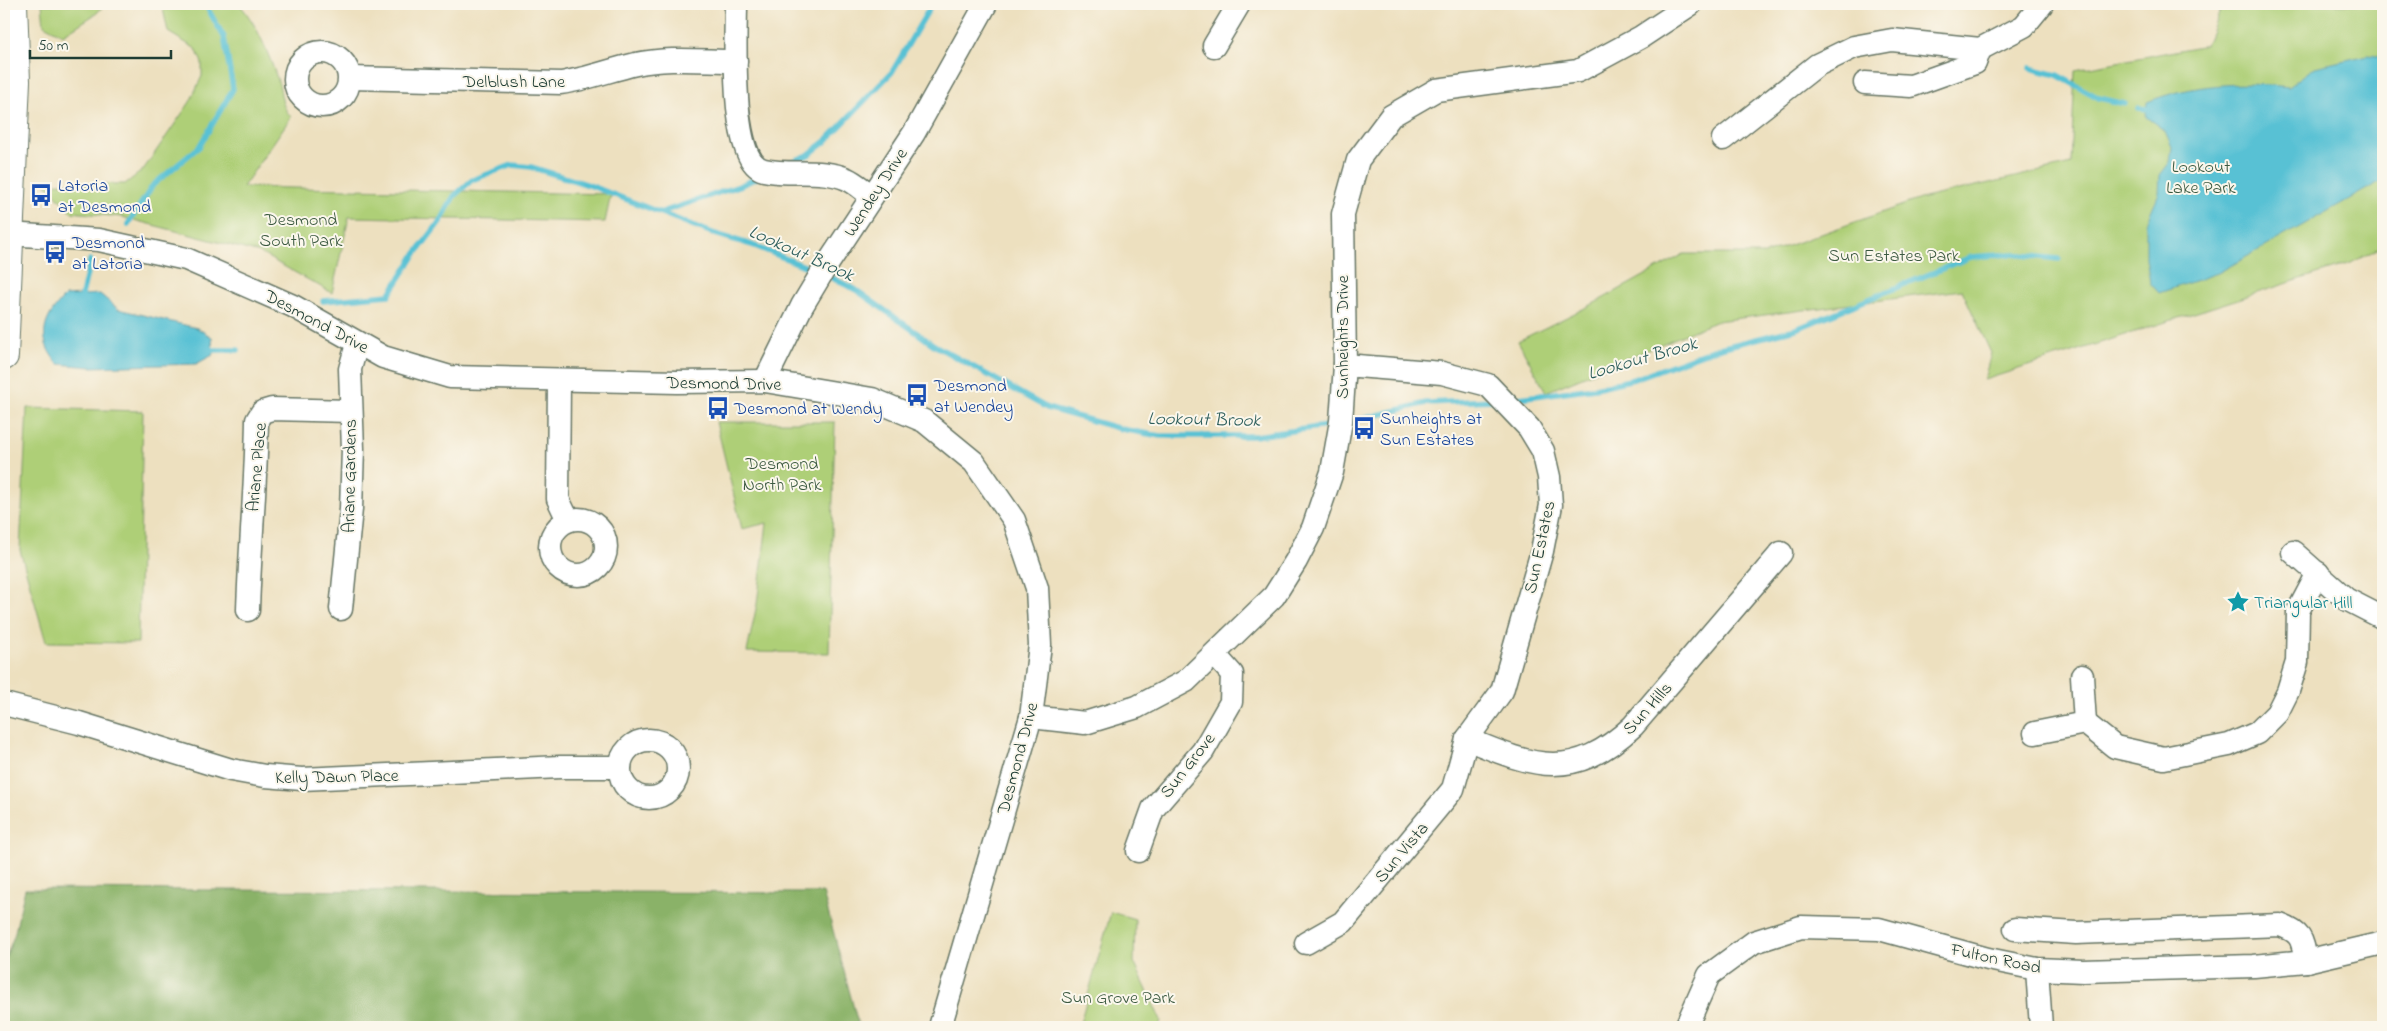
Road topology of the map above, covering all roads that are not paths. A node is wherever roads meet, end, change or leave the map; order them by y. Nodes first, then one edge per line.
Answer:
1 (13, 4) edge
2 (736, 4) edge
3 (986, 4) edge
4 (1239, 4) edge
5 (1690, 4) edge
6 (2042, 4) edge
7 (1214, 46) dead end
8 (1980, 49) junction
9 (736, 61) junction
10 (350, 78) dead end
11 (1865, 83) dead end
12 (1723, 139) dead end
13 (872, 196) junction
14 (8, 234) junction
15 (357, 344) junction
16 (4, 356) edge
17 (1345, 365) junction
18 (559, 380) junction
19 (765, 380) junction
20 (350, 411) junction
21 (568, 520) dead end
22 (2293, 552) dead end
23 (1781, 553) dead end
24 (2318, 573) junction
25 (341, 609) dead end
26 (248, 610) dead end
27 (2383, 618) edge
28 (1215, 655) junction
29 (2082, 676) dead end
30 (4, 704) edge
31 (1031, 717) junction
32 (2085, 723) junction
33 (2035, 733) dead end
34 (1466, 739) junction
35 (620, 767) dead end
36 (1138, 851) dead end
37 (2015, 929) dead end
38 (1306, 943) dead end
39 (2383, 944) edge
40 (2306, 961) junction
41 (2037, 969) junction
42 (940, 1027) edge
43 (1686, 1027) edge
44 (2041, 1027) edge

1 - 14 main road
2 - 9 street
3 - 13 street, Wendey Drive
4 - 7 street
5 - 17 street, Sunheights Drive
6 - 8 street
8 - 11 street
8 - 12 street
9 - 10 street, Delblush Lane
9 - 13 street
13 - 19 street, Wendey Drive
14 - 15 street, Desmond Drive
14 - 16 main road
15 - 18 street, Desmond Drive
15 - 20 street, Ariane Gardens
17 - 28 street, Sunheights Drive
17 - 34 street, Sun Estates
18 - 19 street, Desmond Drive
18 - 21 street
19 - 31 street, Desmond Drive
20 - 25 street, Ariane Gardens
20 - 26 street, Ariane Place
22 - 24 street
23 - 34 street, Sun Hills
24 - 27 street
24 - 32 street
28 - 31 street, Sunheights Drive
28 - 36 street, Sun Grove
29 - 32 street
30 - 35 street, Kelly Dawn Place
31 - 42 street, Desmond Drive
32 - 33 street
34 - 38 street, Sun Vista
37 - 40 street
39 - 40 street, Fulton Road
40 - 41 street, Fulton Road
41 - 43 street, Fulton Road
41 - 44 street

